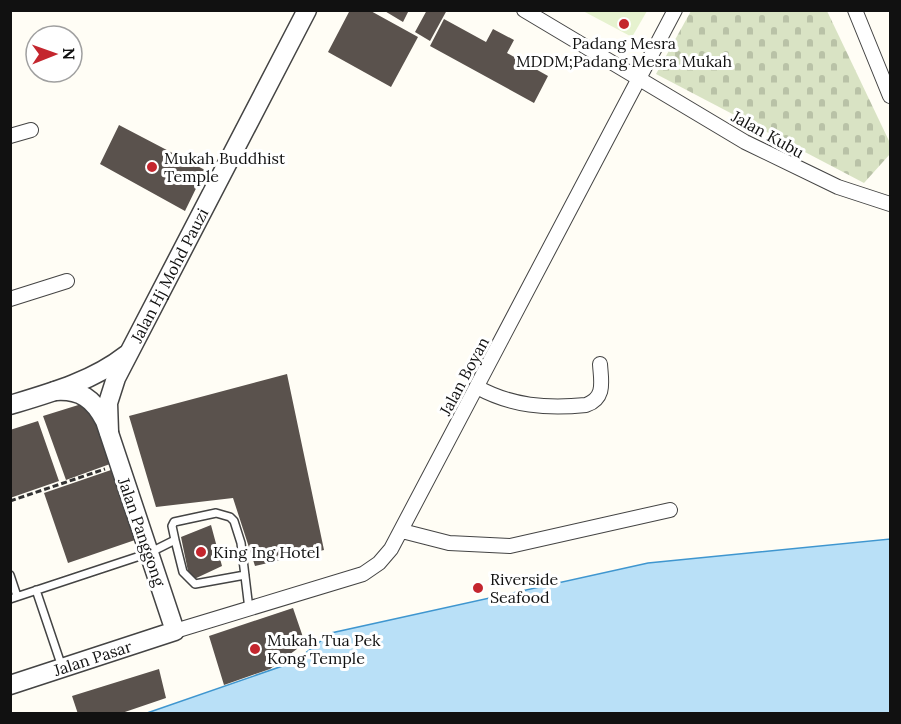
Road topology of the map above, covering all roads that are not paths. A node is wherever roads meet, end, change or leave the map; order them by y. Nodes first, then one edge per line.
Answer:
1 (308, 10) edge
2 (524, 10) edge
3 (675, 10) edge
4 (855, 10) edge
5 (638, 78) junction
6 (891, 96) edge
7 (31, 129) dead end
8 (10, 136) edge
9 (891, 204) edge
10 (67, 281) dead end
11 (10, 299) edge
12 (132, 350) junction
13 (600, 364) dead end
14 (477, 387) junction
15 (55, 391) junction
16 (10, 405) edge
17 (109, 432) junction
18 (670, 510) dead end
19 (402, 531) junction
20 (176, 540) junction
21 (149, 553) junction
22 (10, 575) edge
23 (245, 575) junction
24 (36, 590) junction
25 (14, 598) edge
26 (249, 609) junction
27 (176, 631) junction
28 (62, 668) junction
29 (10, 685) edge

1 - 12 street, Jalan Hj Mohd Pauzi
2 - 5 street, Jalan Kubu
3 - 5 street, Jalan Boyan
4 - 6 street
5 - 9 street, Jalan Kubu
5 - 14 street, Jalan Boyan
7 - 8 street
10 - 11 street
12 - 15 street
12 - 17 street, Jalan Panggong
13 - 14 street
14 - 19 street, Jalan Boyan
15 - 16 street
15 - 17 street, Jalan Panggong
17 - 21 street, Jalan Panggong
18 - 19 street
19 - 26 street, Jalan Boyan
20 - 21 lane
20 - 23 lane
20 - 23 lane
21 - 24 lane
21 - 27 street, Jalan Panggong
22 - 25 lane
23 - 26 lane
24 - 25 lane
24 - 28 lane
26 - 27 street, Jalan Boyan
27 - 28 street, Jalan Pasar
28 - 29 street, Jalan Pasar

